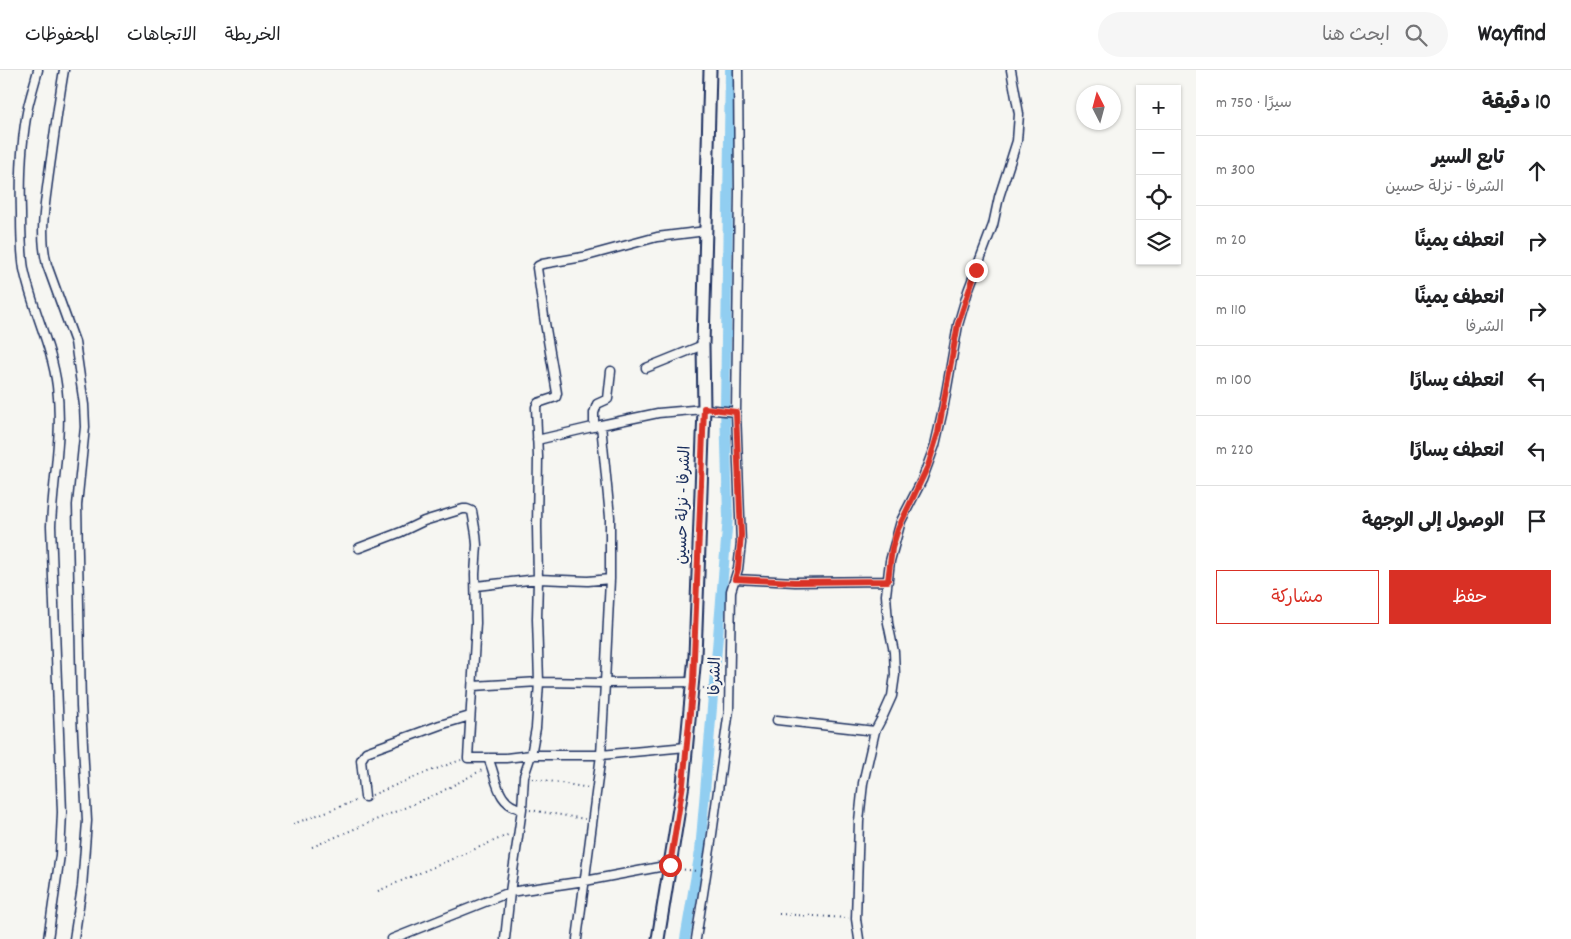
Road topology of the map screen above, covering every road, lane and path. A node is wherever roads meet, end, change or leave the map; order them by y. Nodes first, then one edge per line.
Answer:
1 (38, 70) edge
2 (64, 70) edge
3 (710, 70) edge
4 (738, 70) edge
5 (1011, 70) edge
6 (706, 231) junction
7 (703, 345) junction
8 (646, 368) dead end
9 (611, 371) dead end
10 (704, 408) junction
11 (733, 412) junction
12 (598, 426) junction
13 (537, 440) junction
14 (359, 548) dead end
15 (538, 578) junction
16 (610, 579) junction
17 (735, 579) junction
18 (888, 581) junction
19 (476, 586) junction
20 (539, 682) junction
21 (693, 682) junction
22 (605, 683) junction
23 (473, 686) junction
24 (708, 688) dead end
25 (725, 688) dead end
26 (470, 716) junction
27 (776, 720) dead end
28 (875, 731) junction
29 (686, 747) junction
30 (531, 755) junction
31 (601, 755) junction
32 (468, 758) junction
33 (489, 761) junction
34 (524, 776) junction
35 (596, 789) junction
36 (365, 798) junction
37 (522, 809) junction
38 (592, 820) junction
39 (293, 824) dead end
40 (519, 830) junction
41 (312, 847) dead end
42 (670, 865) junction
43 (688, 870) dead end
44 (702, 871) dead end
45 (584, 881) junction
46 (378, 891) dead end
47 (510, 892) junction
48 (779, 914) dead end
49 (856, 919) junction
50 (48, 939) edge
51 (74, 939) edge
52 (392, 939) edge
53 (505, 939) edge
54 (577, 939) edge
55 (658, 939) edge
56 (696, 939) edge
57 (859, 939) edge

1 - 50 street
2 - 51 street
3 - 6 street, الشرفا - نزلة حسين
4 - 11 street, الشرفا
5 - 18 street
6 - 7 street, الشرفا - نزلة حسين
6 - 13 street
7 - 8 street
7 - 10 street, الشرفا - نزلة حسين
9 - 12 street
10 - 11 street
10 - 12 street
10 - 21 street, الشرفا - نزلة حسين
11 - 17 street, الشرفا
12 - 13 street
12 - 16 street
13 - 15 street
14 - 19 street
15 - 16 street
15 - 19 street
15 - 20 street
16 - 22 street
17 - 18 street
17 - 56 street, الشرفا
18 - 28 street
19 - 23 street
20 - 22 street
20 - 23 street
20 - 30 street
21 - 22 street
21 - 29 street, الشرفا - نزلة حسين
22 - 31 street
23 - 26 street
24 - 25 path
26 - 32 street
26 - 36 street
27 - 28 street
28 - 49 street
29 - 31 street
29 - 42 street, الشرفا - نزلة حسين
30 - 31 street
30 - 33 street
30 - 34 street
31 - 35 street
32 - 33 street
32 - 36 path
33 - 37 street
33 - 41 path
34 - 35 path
34 - 37 street
35 - 38 street
36 - 39 path
37 - 38 path
37 - 40 street
38 - 45 street
40 - 46 path
40 - 47 street
42 - 45 street
42 - 55 street, الشرفا - نزلة حسين
43 - 44 path
45 - 47 street
45 - 54 street
47 - 52 street
47 - 53 street
48 - 49 path
49 - 57 street

